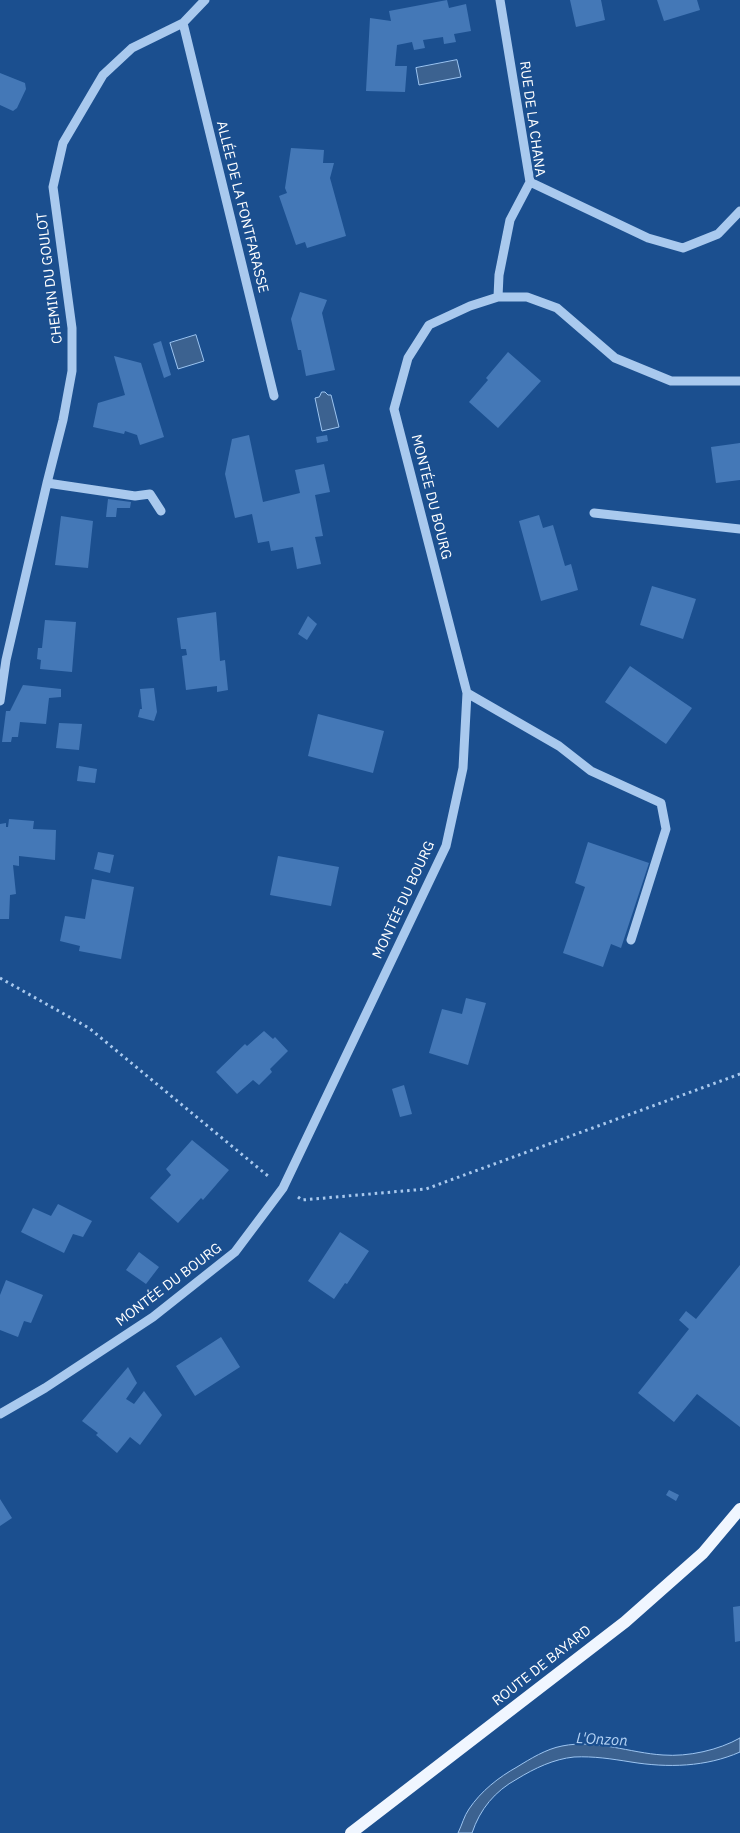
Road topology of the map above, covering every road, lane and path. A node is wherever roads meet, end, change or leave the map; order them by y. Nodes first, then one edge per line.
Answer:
1 (205, 0) edge
2 (500, 0) edge
3 (183, 23) junction
4 (530, 182) junction
5 (740, 211) edge
6 (498, 297) junction
7 (740, 381) edge
8 (274, 396) dead end
9 (47, 482) junction
10 (161, 511) dead end
11 (594, 513) dead end
12 (740, 529) edge
13 (467, 693) junction
14 (0, 701) edge
15 (631, 940) dead end
16 (0, 978) edge
17 (740, 1074) edge
18 (283, 1188) junction
19 (0, 1414) edge
20 (740, 1509) edge
21 (350, 1833) edge

1 - 3 street, CHEMIN DU GOULOT
2 - 4 street, RUE DE LA CHANA
3 - 8 street, ALLÉE DE LA FONTFARASSE
3 - 9 street, CHEMIN DU GOULOT
4 - 5 street
4 - 6 street, RUE DE LA CHANA
6 - 7 street, MONTÉE DU BOURG
6 - 13 street, MONTÉE DU BOURG
9 - 10 street
9 - 14 street, CHEMIN DU GOULOT
11 - 12 street
13 - 15 street
13 - 18 street, MONTÉE DU BOURG
16 - 18 path
17 - 18 path
18 - 19 street, MONTÉE DU BOURG
20 - 21 main road, ROUTE DE BAYARD

